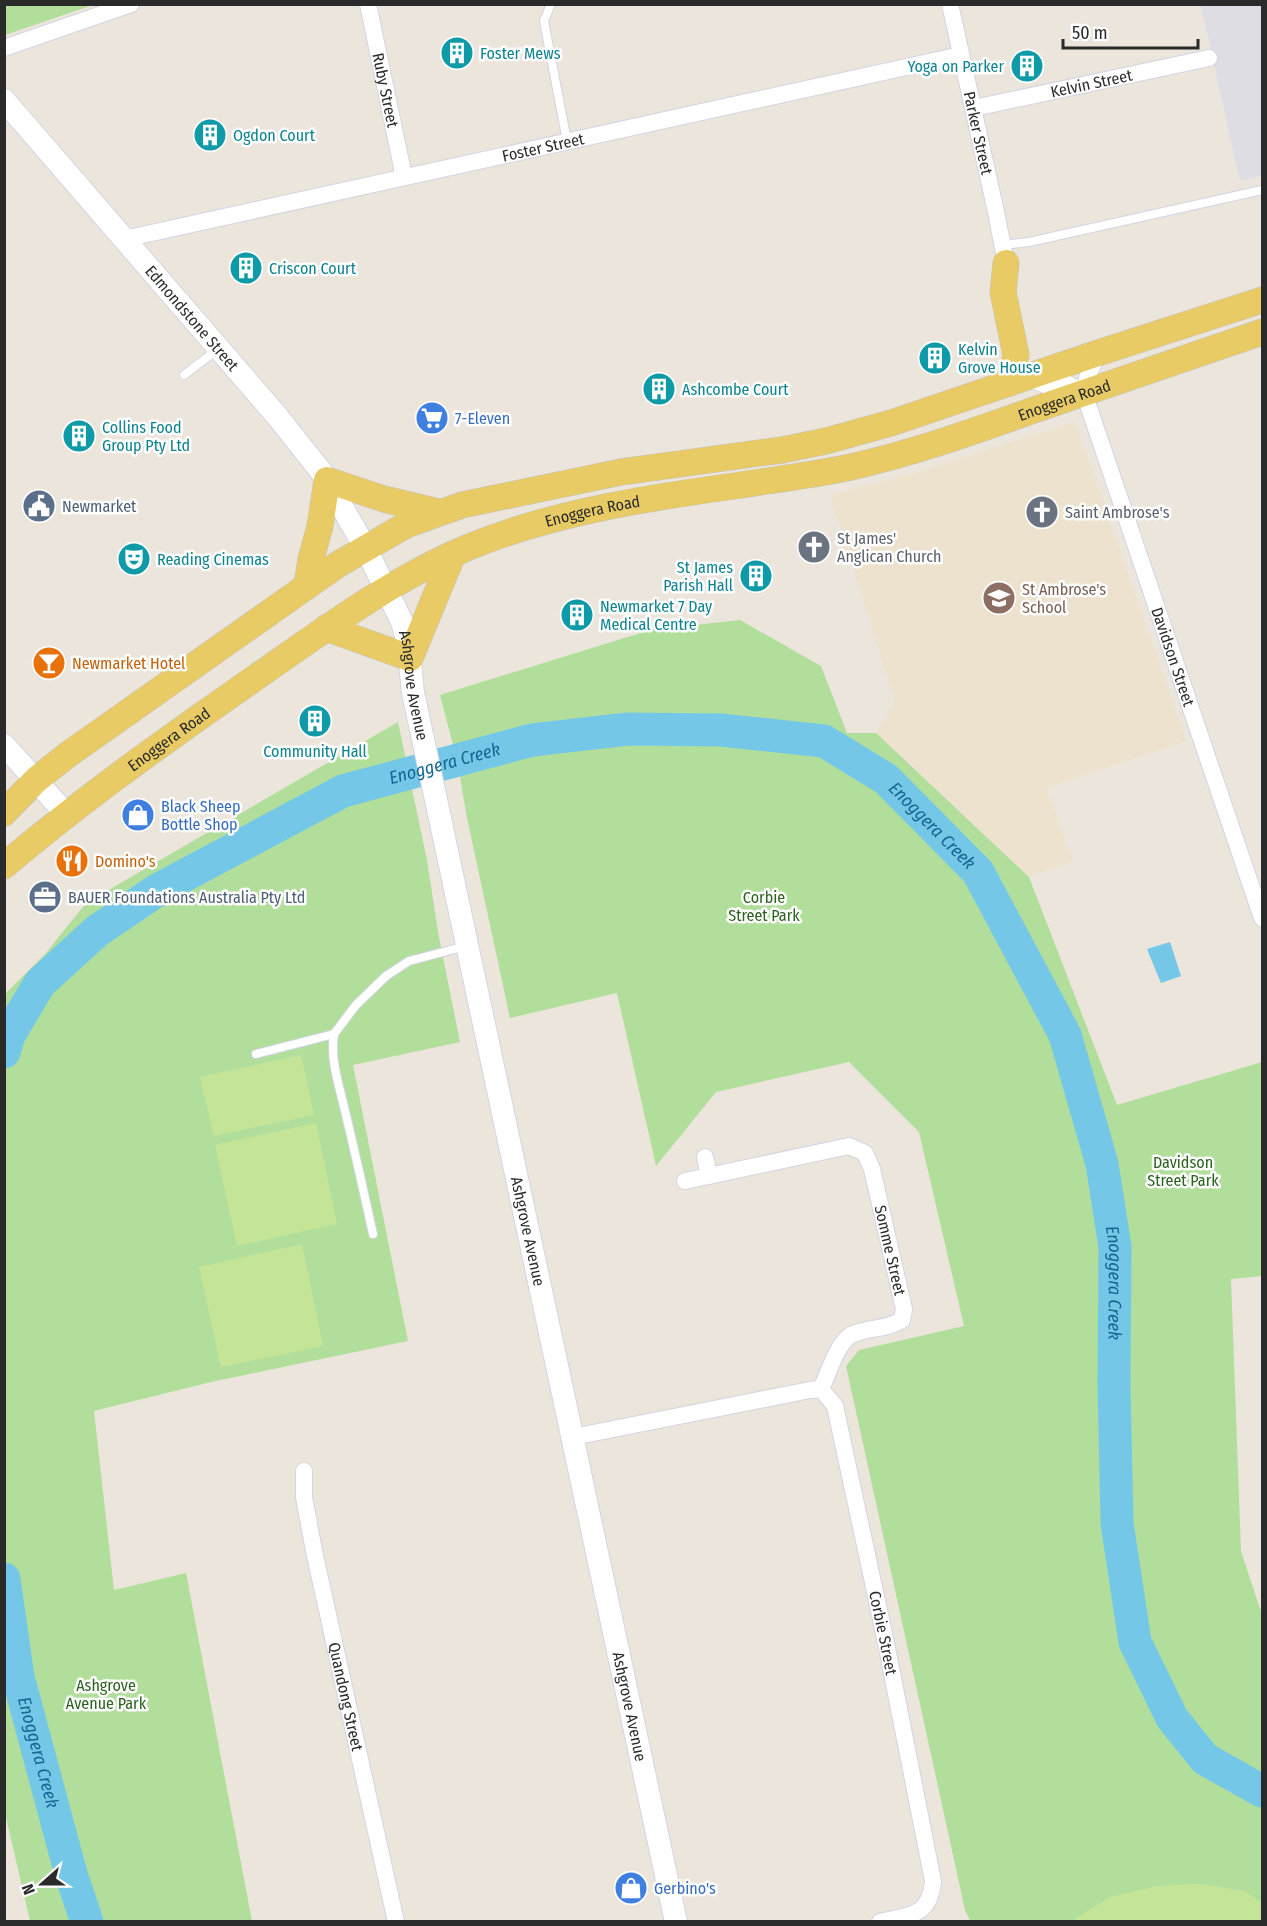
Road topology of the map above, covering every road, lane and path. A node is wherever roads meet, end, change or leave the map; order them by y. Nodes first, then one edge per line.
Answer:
1 (131, 4) edge
2 (368, 4) edge
3 (551, 4) edge
4 (950, 4) edge
5 (4, 48) edge
6 (961, 55) junction
7 (1209, 58) dead end
8 (4, 100) edge
9 (974, 108) junction
10 (567, 141) junction
11 (404, 177) junction
12 (1263, 190) edge
13 (124, 239) junction
14 (1004, 254) junction
15 (1263, 300) edge
16 (1263, 332) edge
17 (218, 348) junction
18 (1098, 353) junction
19 (184, 375) dead end
20 (1017, 380) junction
21 (1084, 393) junction
22 (327, 480) junction
23 (438, 512) junction
24 (365, 547) junction
25 (453, 554) junction
26 (307, 585) junction
27 (386, 589) junction
28 (326, 628) junction
29 (410, 658) junction
30 (4, 745) edge
31 (36, 780) junction
32 (4, 813) edge
33 (66, 814) junction
34 (4, 866) edge
35 (1263, 918) edge
36 (466, 946) junction
37 (334, 1034) junction
38 (256, 1054) dead end
39 (705, 1157) dead end
40 (709, 1176) junction
41 (685, 1181) dead end
42 (373, 1234) dead end
43 (821, 1389) junction
44 (573, 1437) junction
45 (304, 1470) dead end
46 (396, 1922) edge
47 (676, 1922) edge
48 (880, 1922) edge

1 - 5 street
2 - 11 street, Ruby Street
3 - 10 lane
4 - 6 street, Parker Street
6 - 9 street, Parker Street
6 - 10 street, Foster Street
7 - 9 street, Kelvin Street
8 - 13 main road, Edmondstone Street
9 - 14 street, Parker Street
10 - 11 street, Foster Street
11 - 13 street, Foster Street
12 - 14 lane
13 - 17 main road, Edmondstone Street
14 - 20 main road
15 - 18 main road, Enoggera Road
16 - 21 main road, Enoggera Road
17 - 19 lane
17 - 22 main road, Edmondstone Street
18 - 20 main road, Enoggera Road
18 - 21 street
20 - 21 street
20 - 23 main road, Enoggera Road
21 - 25 main road, Enoggera Road
21 - 35 street, Davidson Street
22 - 23 main road
22 - 24 main road, Edmondstone Street
22 - 26 main road
23 - 24 main road, Enoggera Road
24 - 26 main road, Enoggera Road
24 - 27 main road, Ashgrove Avenue
25 - 27 main road, Enoggera Road
25 - 29 main road
26 - 31 main road, Enoggera Road
27 - 28 main road, Enoggera Road
27 - 29 main road, Ashgrove Avenue
28 - 29 main road
28 - 33 main road, Enoggera Road
29 - 36 main road, Ashgrove Avenue
30 - 31 main road
31 - 32 main road, Enoggera Road
31 - 33 main road
33 - 34 main road, Enoggera Road
36 - 37 lane
36 - 44 main road, Ashgrove Avenue
37 - 38 lane
37 - 42 lane
39 - 40 street
40 - 41 street, Somme Street
40 - 43 street, Somme Street
43 - 44 street
43 - 48 street, Corbie Street
44 - 47 main road, Ashgrove Avenue
45 - 46 street, Quandong Street

